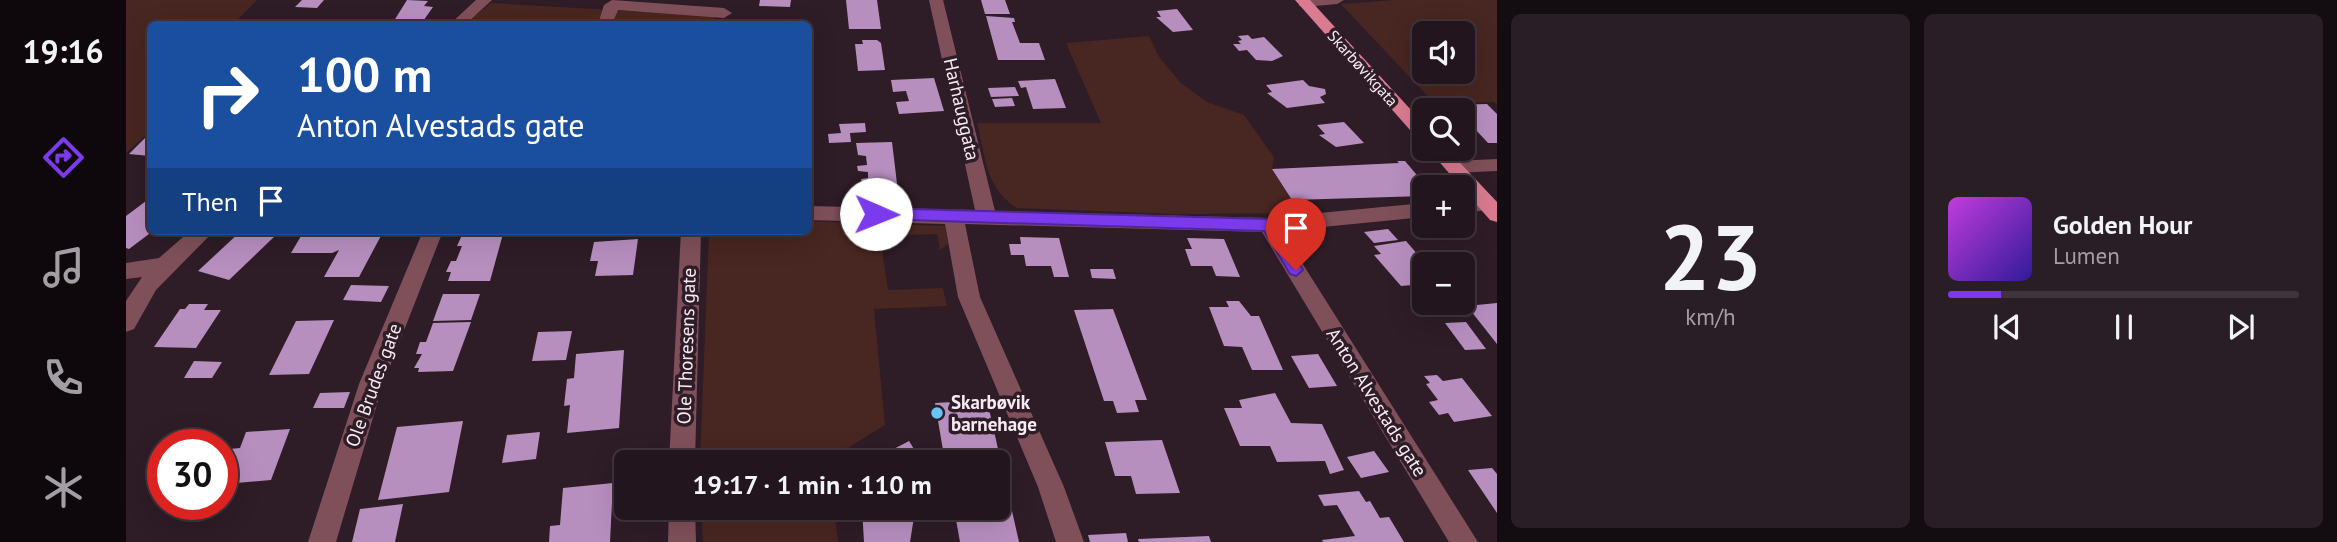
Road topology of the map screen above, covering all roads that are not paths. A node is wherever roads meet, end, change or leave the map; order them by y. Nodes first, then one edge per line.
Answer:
1 (485, 0) edge
2 (936, 0) edge
3 (1337, 0) edge
4 (1303, 1) edge
5 (726, 12) edge
6 (460, 21) edge
7 (606, 21) edge
8 (1412, 122) edge
9 (1448, 161) edge
10 (1497, 165) edge
11 (1454, 167) junction
12 (1492, 209) edge
13 (1412, 211) edge
14 (812, 213) edge
15 (953, 216) junction
16 (987, 218) junction
17 (1268, 225) junction
18 (199, 235) edge
19 (431, 235) edge
20 (691, 235) edge
21 (163, 266) junction
22 (126, 271) edge
23 (126, 323) edge
24 (682, 450) edge
25 (682, 520) edge
26 (322, 542) edge
27 (682, 542) edge
28 (1070, 542) edge
29 (1464, 542) edge

1 - 6 street
2 - 16 street, Harhauggata
3 - 4 street
4 - 8 main road, Skarbøvikgata
5 - 7 street
9 - 11 main road
10 - 11 street
11 - 12 main road
13 - 17 street
14 - 15 street
15 - 16 street
15 - 28 street
16 - 17 street
17 - 29 street, Anton Alvestads gate
18 - 21 street
19 - 26 street, Ole Brudes gate
20 - 24 street, Ole Thoresens gate
21 - 22 street
21 - 23 street
25 - 27 street

